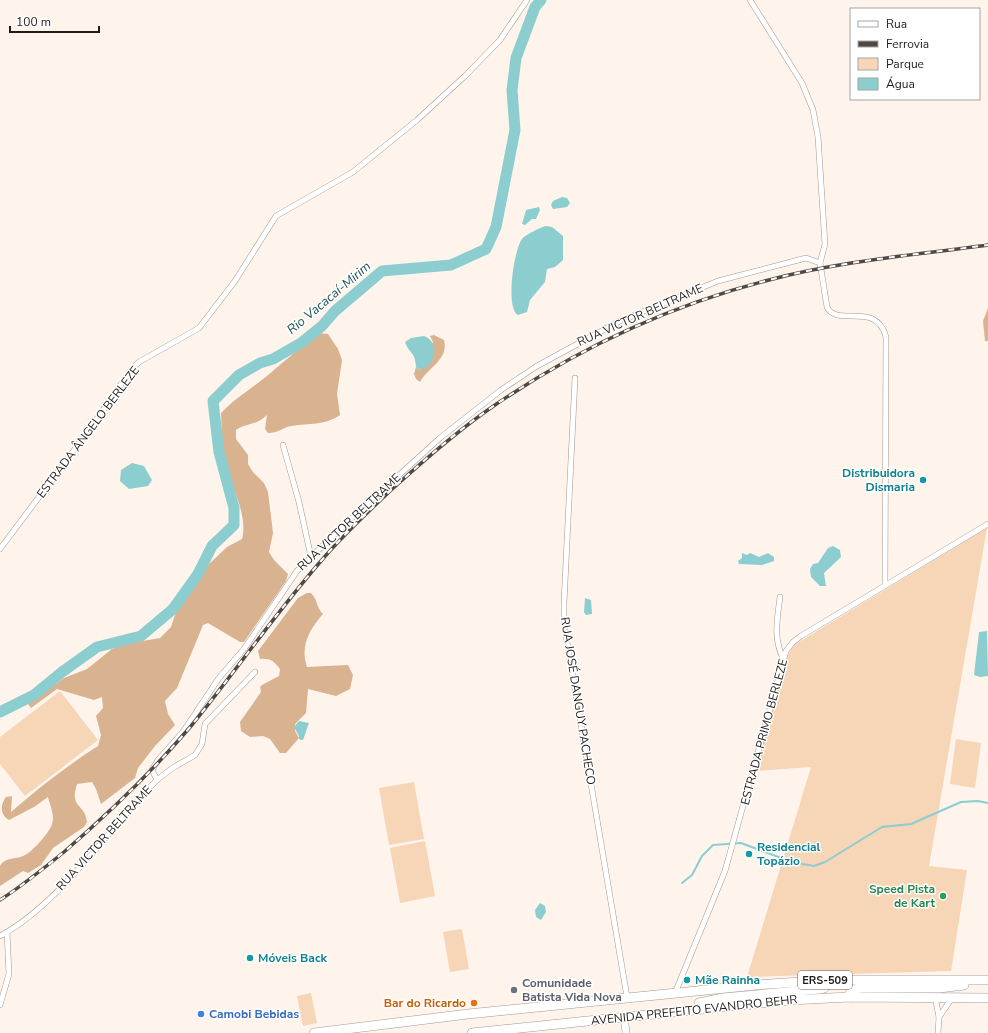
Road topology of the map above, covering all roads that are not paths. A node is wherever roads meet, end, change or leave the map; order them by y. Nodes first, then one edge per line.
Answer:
1 (527, 0) edge
2 (750, 0) edge
3 (820, 263) junction
4 (575, 378) dead end
5 (283, 445) dead end
6 (988, 524) edge
7 (0, 549) edge
8 (311, 557) junction
9 (885, 585) junction
10 (780, 597) dead end
11 (784, 660) junction
12 (255, 672) dead end
13 (157, 780) junction
14 (7, 932) junction
15 (0, 936) edge
16 (831, 980) junction
17 (988, 980) edge
18 (675, 993) junction
19 (627, 997) junction
20 (849, 997) junction
21 (935, 998) junction
22 (952, 998) junction
23 (988, 998) edge
24 (0, 1005) edge
25 (673, 1011) junction
26 (624, 1016) junction
27 (939, 1017) junction
28 (401, 1023) junction
29 (314, 1033) edge
30 (368, 1033) edge
31 (472, 1033) edge
32 (626, 1033) edge
33 (938, 1033) edge

1 - 7 street, ESTRADA ÂNGELO BERLEZE
2 - 3 street
3 - 8 street, RUA VICTOR BELTRAME
3 - 9 street
4 - 19 street, RUA JOSÉ DANGUY PACHECO
5 - 8 street
6 - 9 street, ESTRADA PRIMO BERLEZE
8 - 13 street, RUA VICTOR BELTRAME
9 - 11 street, ESTRADA PRIMO BERLEZE
10 - 11 street
11 - 18 street, ESTRADA PRIMO BERLEZE
12 - 13 street
13 - 14 street, RUA VICTOR BELTRAME
14 - 15 street, RUA VICTOR BELTRAME
14 - 24 street
16 - 17 highway, AVENIDA PREFEITO EVANDRO BEHR / ERS-509
16 - 18 highway, AVENIDA PREFEITO EVANDRO BEHR / ERS-509
16 - 25 highway
17 - 20 highway
18 - 19 highway, AVENIDA PREFEITO EVANDRO BEHR / ERS-509
19 - 28 highway, AVENIDA PREFEITO EVANDRO BEHR / ERS-509
20 - 21 highway, AVENIDA PREFEITO EVANDRO BEHR / ERS-509
20 - 25 highway, AVENIDA PREFEITO EVANDRO BEHR / ERS-509
21 - 22 highway, AVENIDA PREFEITO EVANDRO BEHR / ERS-509
21 - 27 street
22 - 23 highway, AVENIDA PREFEITO EVANDRO BEHR / ERS-509
22 - 27 street
25 - 26 highway, AVENIDA PREFEITO EVANDRO BEHR / ERS-509
26 - 31 highway, AVENIDA PREFEITO EVANDRO BEHR / ERS-509
26 - 32 street
27 - 33 street
28 - 29 highway, AVENIDA PREFEITO EVANDRO BEHR / ERS-509
28 - 30 highway

